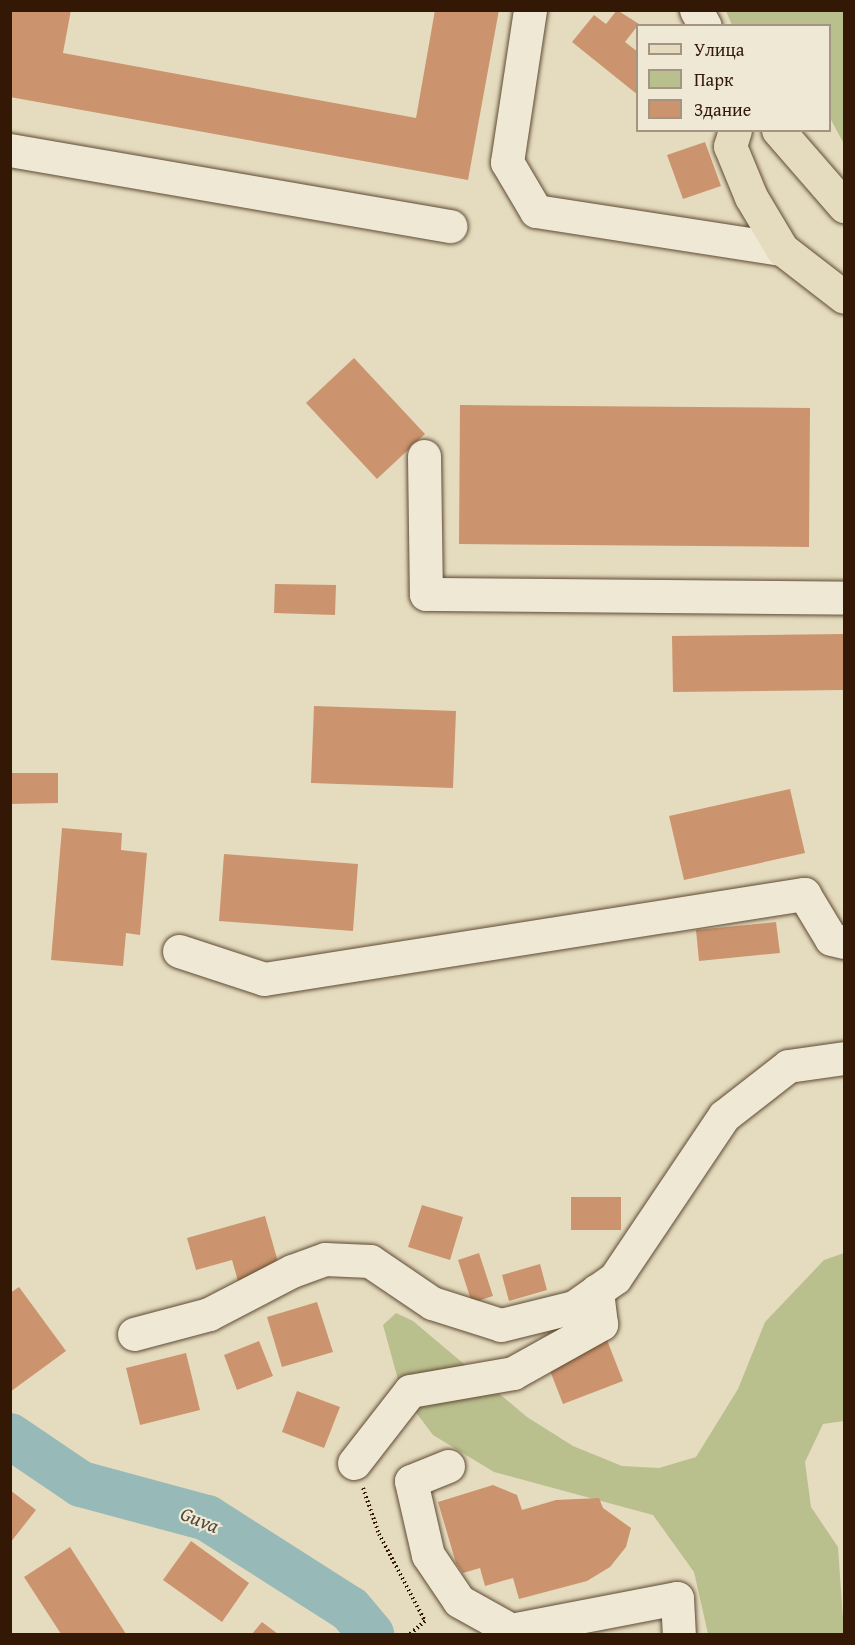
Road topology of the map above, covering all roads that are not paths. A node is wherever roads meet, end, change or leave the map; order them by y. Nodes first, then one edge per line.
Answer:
1 (530, 10) edge
2 (696, 10) edge
3 (704, 24) edge
4 (734, 132) edge
5 (780, 132) edge
6 (10, 150) edge
7 (844, 206) edge
8 (450, 226) dead end
9 (782, 249) junction
10 (844, 297) edge
11 (424, 456) dead end
12 (844, 598) edge
13 (844, 942) edge
14 (179, 951) dead end
15 (844, 1058) edge
16 (597, 1290) junction
17 (134, 1334) dead end
18 (354, 1463) road end
19 (448, 1466) dead end
20 (679, 1635) edge

1 - 9 lane
2 - 3 lane
4 - 9 main road
5 - 7 main road
6 - 8 lane
9 - 10 main road
11 - 12 lane
13 - 14 lane
15 - 16 lane
16 - 17 lane
16 - 18 lane
19 - 20 lane

